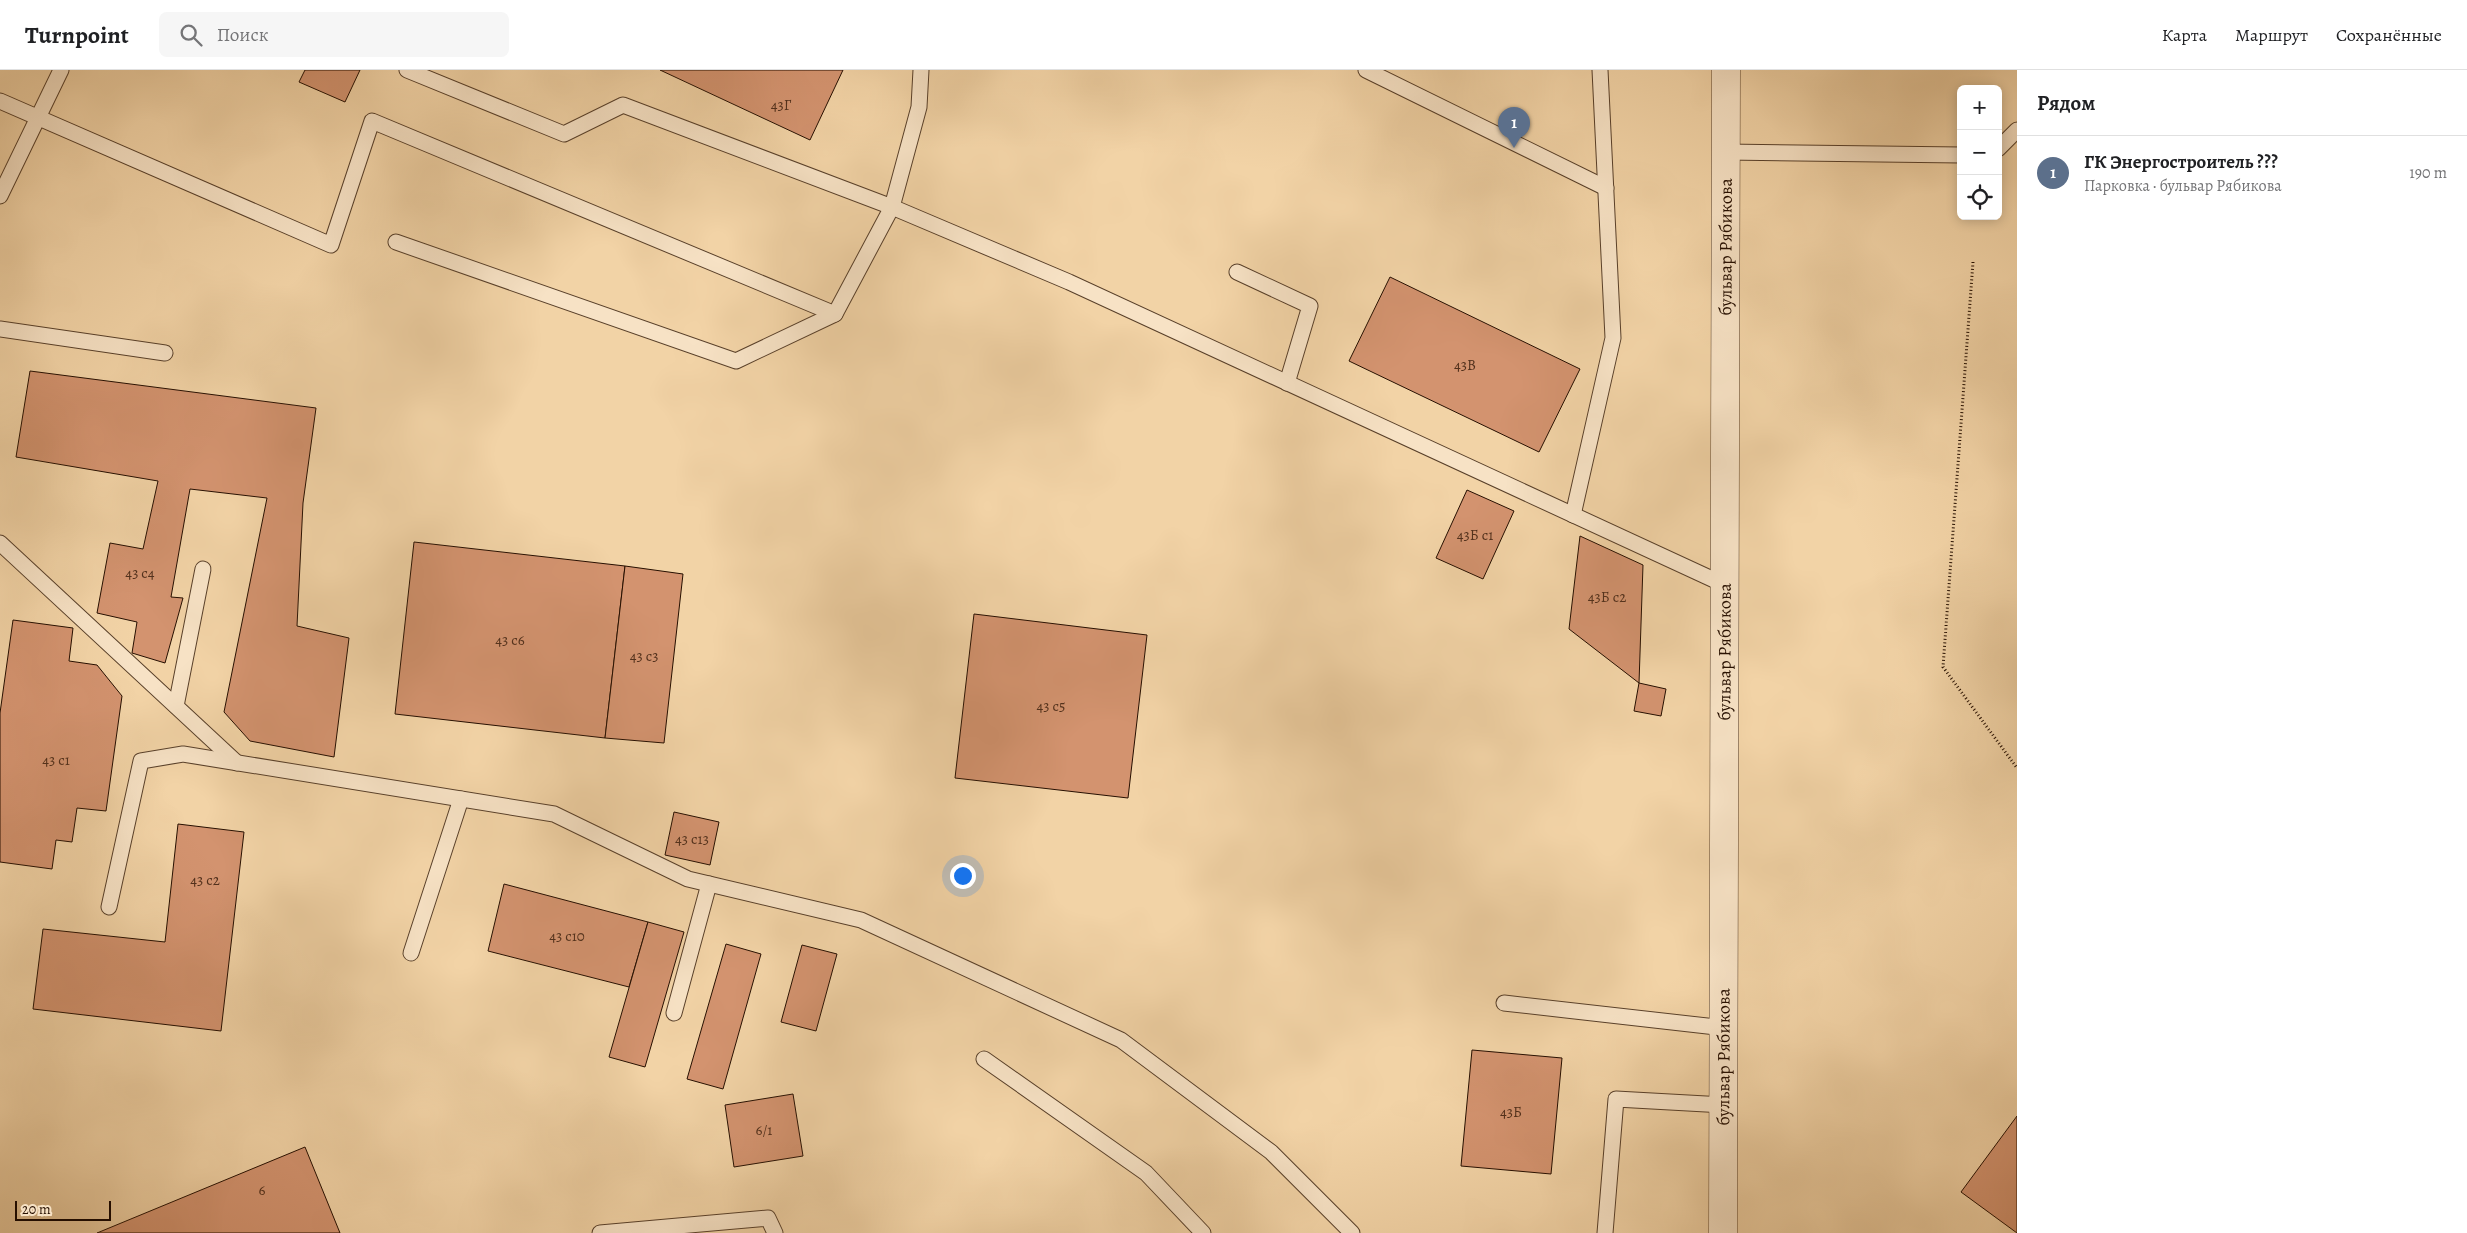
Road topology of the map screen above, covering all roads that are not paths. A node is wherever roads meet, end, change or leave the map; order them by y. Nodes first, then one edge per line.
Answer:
1 (61, 70) edge
2 (407, 70) edge
3 (921, 70) edge
4 (1366, 70) edge
5 (1600, 70) edge
6 (1726, 70) edge
7 (0, 101) edge
8 (38, 118) junction
9 (2017, 130) edge
10 (2002, 145) edge
11 (1725, 152) junction
12 (1957, 156) edge
13 (1606, 188) junction
14 (0, 196) edge
15 (892, 207) junction
16 (396, 242) dead end
17 (1238, 272) dead end
18 (834, 314) junction
19 (0, 329) edge
20 (165, 353) dead end
21 (1287, 383) junction
22 (1573, 515) junction
23 (0, 545) edge
24 (203, 569) dead end
25 (1725, 585) junction
26 (176, 706) junction
27 (237, 763) junction
28 (461, 799) junction
29 (709, 884) junction
30 (109, 907) dead end
31 (411, 953) dead end
32 (1504, 1003) dead end
33 (674, 1013) dead end
34 (1725, 1028) junction
35 (984, 1059) dead end
36 (1724, 1104) junction
37 (1342, 1230) edge
38 (600, 1233) edge
39 (775, 1233) edge
40 (1203, 1233) edge
41 (1605, 1233) edge
42 (1723, 1233) edge

1 - 8 lane
2 - 15 lane
3 - 15 lane
4 - 13 lane
5 - 13 lane
6 - 11 street, бульвар Рябикова
7 - 8 lane
8 - 14 lane
8 - 18 lane
9 - 10 lane
11 - 12 lane
11 - 25 street, бульвар Рябикова
13 - 22 lane
15 - 18 lane
15 - 21 lane
16 - 18 lane
17 - 21 lane
19 - 20 lane
21 - 22 lane
22 - 25 lane
23 - 26 lane
24 - 26 lane
25 - 34 street, бульвар Рябикова
26 - 27 lane
27 - 28 lane
27 - 30 lane
28 - 29 lane
28 - 31 lane
29 - 33 lane
29 - 37 lane
32 - 34 lane
34 - 36 street, бульвар Рябикова
35 - 40 lane
36 - 41 lane
36 - 42 street, бульвар Рябикова
38 - 39 lane

